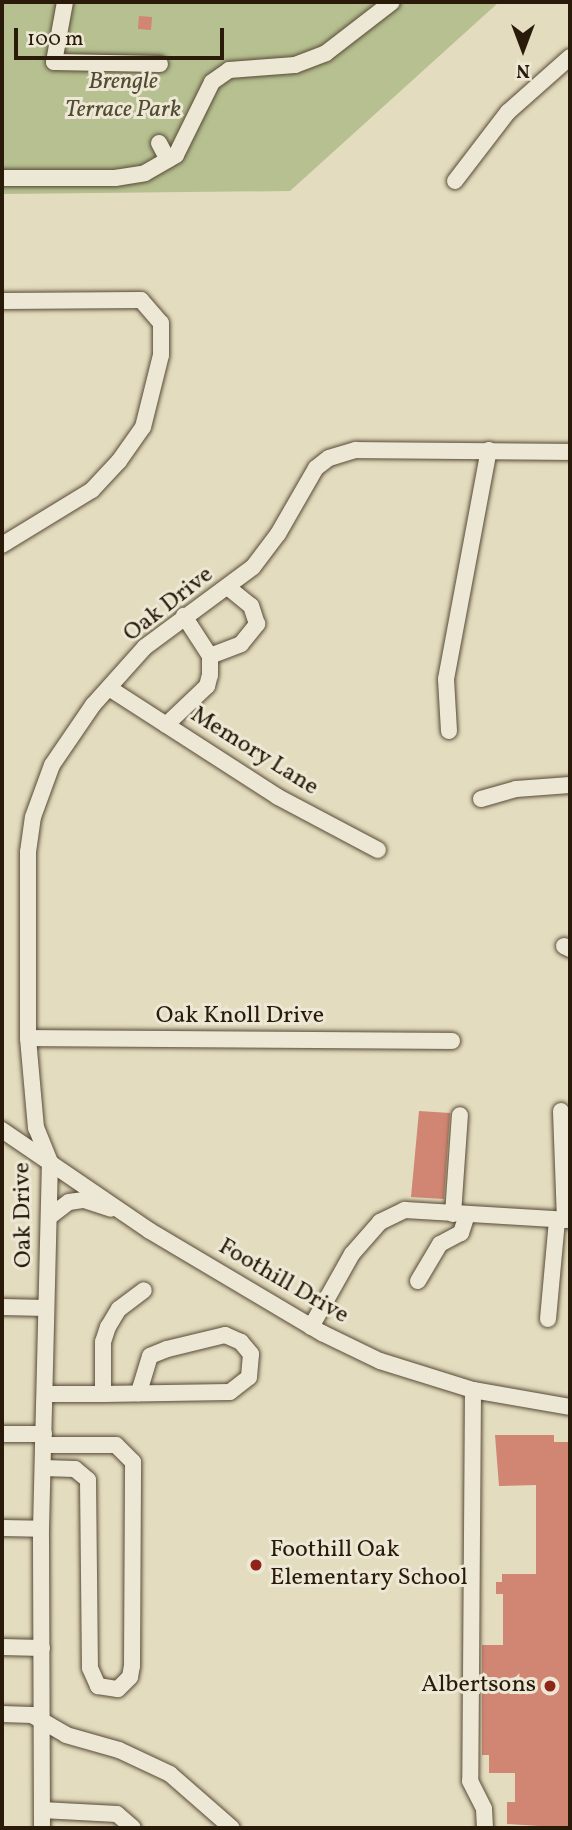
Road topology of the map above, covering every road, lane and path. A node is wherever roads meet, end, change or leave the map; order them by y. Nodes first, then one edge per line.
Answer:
1 (65, 2) edge
2 (392, 2) edge
3 (570, 57) edge
4 (160, 64) dead end
5 (159, 144) dead end
6 (168, 160) junction
7 (2, 178) edge
8 (455, 181) dead end
9 (2, 301) edge
10 (489, 450) junction
11 (570, 452) edge
12 (2, 545) edge
13 (229, 588) junction
14 (184, 616) junction
15 (210, 656) junction
16 (109, 688) junction
17 (166, 724) junction
18 (449, 731) dead end
19 (570, 785) edge
20 (481, 799) dead end
21 (378, 850) dead end
22 (28, 1038) junction
23 (452, 1041) dead end
24 (561, 1111) dead end
25 (460, 1115) dead end
26 (2, 1130) edge
27 (568, 1154) edge
28 (50, 1162) junction
29 (127, 1214) junction
30 (460, 1214) junction
31 (49, 1217) junction
32 (564, 1220) edge
33 (418, 1281) dead end
34 (144, 1290) dead end
35 (2, 1307) edge
36 (47, 1308) junction
37 (548, 1318) dead end
38 (311, 1327) junction
39 (473, 1390) junction
40 (139, 1393) junction
41 (44, 1394) junction
42 (103, 1394) junction
43 (570, 1407) edge
44 (2, 1434) edge
45 (43, 1439) junction
46 (43, 1468) junction
47 (2, 1528) edge
48 (41, 1529) junction
49 (2, 1647) edge
50 (42, 1648) junction
51 (2, 1714) edge
52 (43, 1720) junction
53 (42, 1810) junction
54 (42, 1828) edge
55 (133, 1828) edge
56 (232, 1828) edge
57 (485, 1828) edge

1 - 4 street
2 - 6 street
3 - 8 street
5 - 6 street
6 - 7 street
9 - 12 street
10 - 11 street, Oak Drive
10 - 13 street, Oak Drive
10 - 18 street
13 - 14 street, Oak Drive
13 - 15 street
14 - 15 street
14 - 16 street, Oak Drive
15 - 17 street
16 - 17 street, Memory Lane
16 - 22 street, Oak Drive
17 - 21 street, Memory Lane
19 - 20 street
22 - 23 street, Oak Knoll Drive
22 - 28 street, Oak Drive
24 - 27 street
25 - 30 street
26 - 28 street, Foothill Drive
27 - 32 street
28 - 29 street, Foothill Drive
28 - 31 street, Oak Drive
29 - 31 street
29 - 38 street, Foothill Drive
30 - 32 street
30 - 33 street
30 - 38 street
31 - 36 street, Oak Drive
32 - 37 street
34 - 42 street
35 - 36 street
36 - 41 street, Oak Drive
38 - 39 street, Foothill Drive
39 - 43 street, Foothill Drive
39 - 57 street
40 - 40 street
40 - 42 street
41 - 42 street
41 - 45 street, Oak Drive
44 - 45 street
45 - 46 street, Oak Drive
45 - 46 street
46 - 48 street, Oak Drive
47 - 48 street
48 - 50 street, Oak Drive
49 - 50 street
50 - 52 street, Oak Drive
51 - 52 street
52 - 53 street, Oak Drive
52 - 56 street
53 - 54 street, Oak Drive
53 - 55 street

